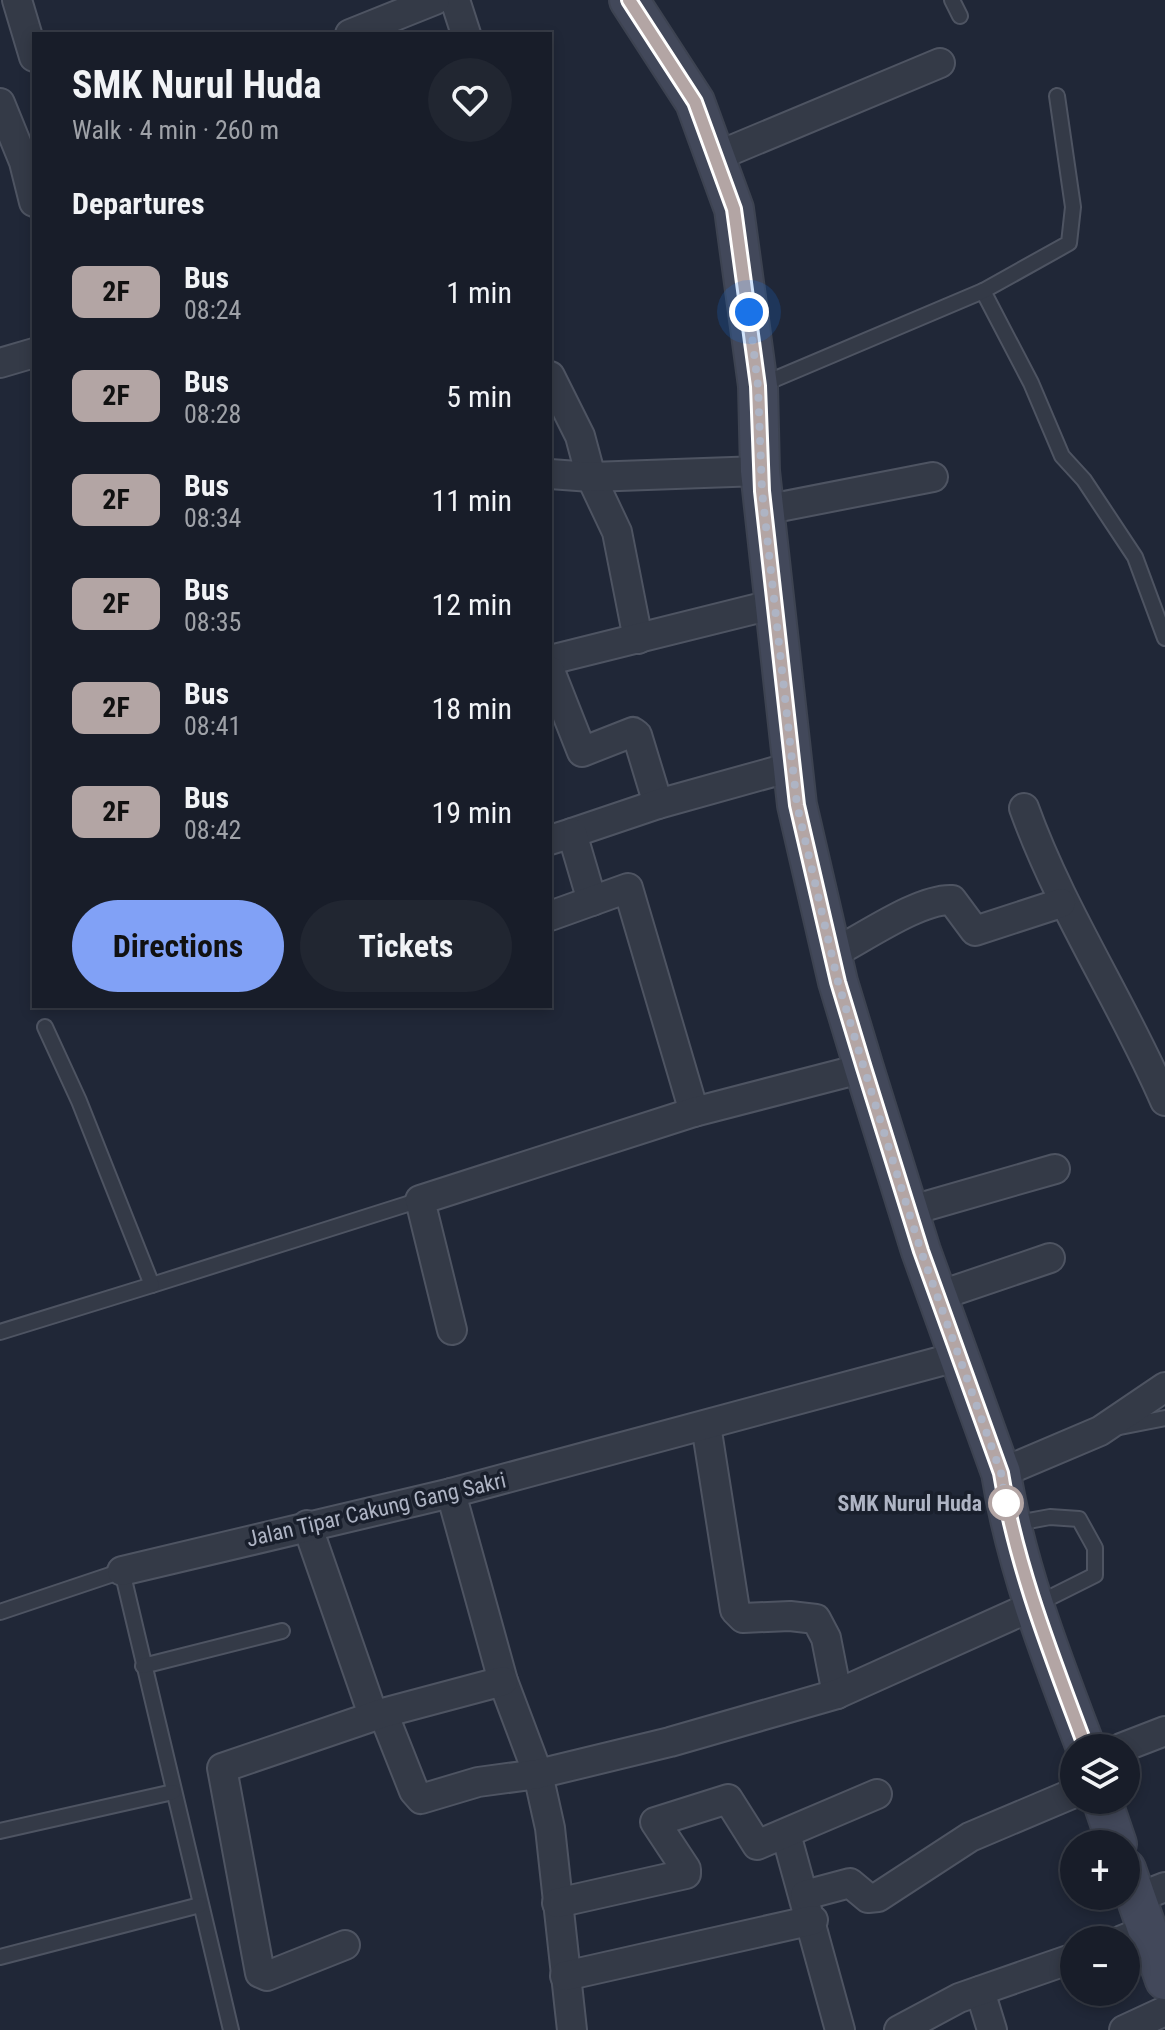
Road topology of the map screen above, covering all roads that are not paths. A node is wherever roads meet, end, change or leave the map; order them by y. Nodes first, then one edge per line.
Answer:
1 (17, 0) edge
2 (435, 0) edge
3 (455, 0) edge
4 (952, 0) edge
5 (635, 2) edge
6 (960, 16) dead end
7 (355, 32) edge
8 (465, 32) edge
9 (32, 50) edge
10 (940, 63) dead end
11 (1057, 96) dead end
12 (0, 103) edge
13 (715, 157) junction
14 (19, 164) edge
15 (32, 197) edge
16 (983, 291) junction
17 (32, 354) edge
18 (0, 363) edge
19 (552, 380) edge
20 (758, 386) junction
21 (760, 471) junction
22 (552, 474) edge
23 (591, 477) junction
24 (933, 477) dead end
25 (764, 510) junction
26 (775, 604) junction
27 (1165, 638) edge
28 (638, 639) junction
29 (552, 657) edge
30 (552, 660) edge
31 (791, 767) junction
32 (658, 804) junction
33 (1024, 808) dead end
34 (561, 837) edge
35 (592, 901) junction
36 (1061, 903) junction
37 (552, 915) edge
38 (832, 954) junction
39 (45, 1027) dead end
40 (864, 1068) junction
41 (1165, 1101) edge
42 (694, 1112) junction
43 (1055, 1169) dead end
44 (420, 1200) junction
45 (909, 1211) junction
46 (1050, 1258) dead end
47 (152, 1285) junction
48 (938, 1296) junction
49 (452, 1330) dead end
50 (0, 1332) edge
51 (960, 1356) junction
52 (1165, 1387) edge
53 (1165, 1418) edge
54 (706, 1425) junction
55 (1100, 1431) junction
56 (1001, 1473) junction
57 (451, 1493) junction
58 (1012, 1524) junction
59 (307, 1525) junction
60 (122, 1571) junction
61 (1035, 1605) junction
62 (0, 1612) edge
63 (282, 1631) dead end
64 (143, 1666) junction
65 (503, 1681) junction
66 (837, 1694) junction
67 (383, 1713) junction
68 (1165, 1731) edge
69 (1081, 1734) edge
70 (1140, 1741) edge
71 (538, 1774) junction
72 (173, 1792) junction
73 (877, 1794) dead end
74 (1060, 1799) edge
75 (0, 1831) edge
76 (786, 1834) junction
77 (557, 1903) junction
78 (200, 1905) junction
79 (809, 1908) junction
80 (1140, 1908) edge
81 (345, 1945) dead end
82 (0, 1957) edge
83 (1060, 1963) edge
84 (565, 1976) junction
85 (1165, 1980) edge
86 (980, 1991) junction
87 (1165, 2011) edge
88 (231, 2030) edge
89 (572, 2030) edge
90 (840, 2030) edge
91 (899, 2030) edge
92 (992, 2030) edge
93 (1124, 2030) edge

1 - 9 street
2 - 7 street
3 - 8 street
4 - 6 lane
5 - 13 street
10 - 13 street
11 - 16 lane
12 - 14 street
13 - 20 street
14 - 15 street
16 - 20 lane
16 - 27 lane
17 - 18 street
19 - 23 street
20 - 21 street
21 - 23 street
21 - 25 street
22 - 23 street
23 - 28 street
24 - 25 street
25 - 26 street
26 - 28 street
26 - 31 street
28 - 29 street
30 - 32 street
31 - 32 street
31 - 38 street
32 - 34 street
33 - 36 street
34 - 35 street
35 - 37 street
35 - 42 street
36 - 38 street
36 - 41 street
38 - 40 street
39 - 47 lane
40 - 42 street
40 - 45 street
42 - 44 street
43 - 45 street
44 - 47 lane
44 - 49 street
45 - 48 street
46 - 48 street
47 - 50 lane
48 - 51 street
51 - 54 street, Jalan Tipar Cakung Gang Sakri
51 - 56 street
52 - 55 street
53 - 55 lane
54 - 57 street, Jalan Tipar Cakung Gang Sakri
54 - 66 street
55 - 56 street
56 - 58 street
57 - 59 street, Jalan Tipar Cakung Gang Sakri
57 - 65 street
58 - 61 street
58 - 61 lane
59 - 60 street, Jalan Tipar Cakung Gang Sakri
59 - 67 street
60 - 62 lane
60 - 64 lane
61 - 66 street
61 - 69 street
63 - 64 lane
64 - 72 lane
65 - 67 street
65 - 71 street
66 - 71 street
67 - 71 street
67 - 81 street
68 - 70 street
71 - 77 street
72 - 75 lane
72 - 78 lane
73 - 76 street
74 - 79 street
76 - 77 street
76 - 79 street
77 - 84 street
78 - 82 lane
78 - 88 lane
79 - 84 street
79 - 90 street
80 - 85 street
83 - 86 street
84 - 89 street
86 - 91 street
86 - 92 street
87 - 93 street

